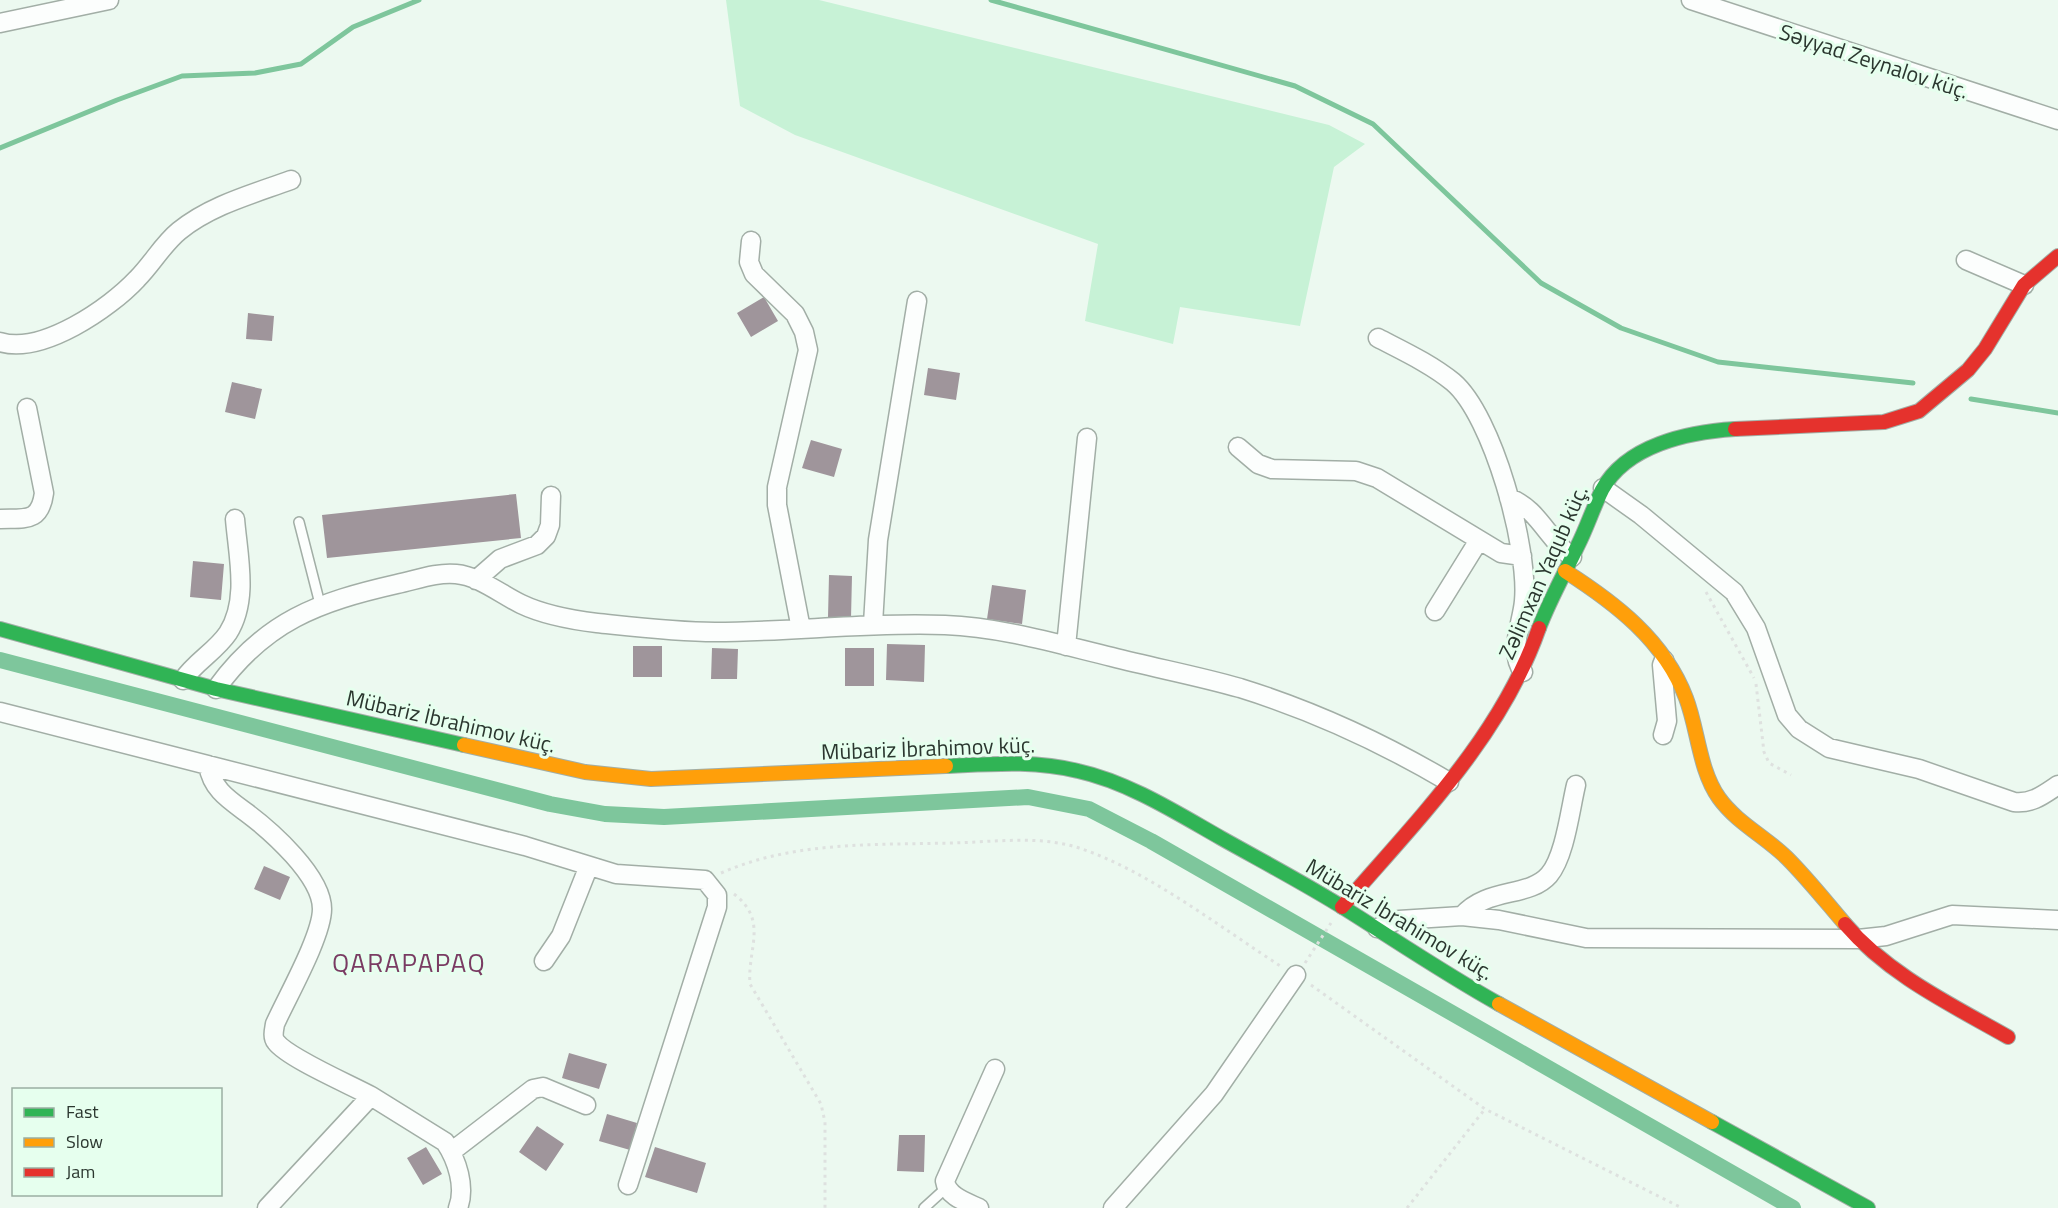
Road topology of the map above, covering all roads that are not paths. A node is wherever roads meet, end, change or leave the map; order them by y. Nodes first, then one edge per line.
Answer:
1 (109, 0) edge
2 (1691, 0) edge
3 (0, 23) edge
4 (2058, 120) edge
5 (291, 180) dead end
6 (751, 241) dead end
7 (2058, 256) edge
8 (1966, 260) dead end
9 (2024, 285) junction
10 (917, 301) dead end
11 (1378, 338) dead end
12 (0, 342) edge
13 (27, 408) dead end
14 (1087, 438) dead end
15 (1238, 447) dead end
16 (1603, 488) junction
17 (551, 496) dead end
18 (1509, 498) junction
19 (0, 519) edge
20 (235, 519) dead end
21 (299, 522) dead end
22 (1479, 540) junction
23 (1522, 556) junction
24 (1569, 564) junction
25 (476, 580) junction
26 (320, 604) junction
27 (1435, 611) dead end
28 (873, 624) junction
29 (801, 629) junction
30 (0, 630) edge
31 (1066, 646) junction
32 (1665, 658) junction
33 (1523, 672) junction
34 (183, 680) junction
35 (216, 689) junction
36 (0, 712) edge
37 (1663, 735) dead end
38 (208, 765) junction
39 (1449, 782) junction
40 (1576, 785) dead end
41 (2058, 785) edge
42 (588, 868) junction
43 (1342, 907) junction
44 (1462, 916) junction
45 (2058, 920) edge
46 (1377, 928) junction
47 (1858, 939) junction
48 (544, 961) dead end
49 (1296, 975) road end
50 (2008, 1037) dead end
51 (995, 1069) dead end
52 (372, 1096) junction
53 (586, 1105) dead end
54 (451, 1152) junction
55 (628, 1185) dead end
56 (946, 1188) junction
57 (267, 1208) edge
58 (458, 1208) edge
59 (924, 1208) edge
60 (979, 1208) edge
61 (1113, 1208) edge
62 (1868, 1208) edge

1 - 3 street
2 - 4 street, Səyyad Zeynalov küç.
5 - 12 street
6 - 29 street
7 - 9 street, Zəlimxan Yaqub küç.
8 - 9 street
9 - 16 street, Zəlimxan Yaqub küç.
10 - 28 street
11 - 18 street
13 - 19 street
14 - 31 street
15 - 22 street
16 - 24 street, Zəlimxan Yaqub küç.
16 - 41 street
17 - 25 street
18 - 23 street
18 - 24 street
20 - 34 street
21 - 26 lane
22 - 23 street
22 - 27 street
23 - 33 street
24 - 32 street
24 - 33 street, Zəlimxan Yaqub küç.
25 - 26 street
25 - 29 street
26 - 35 street
28 - 29 street
28 - 31 street
30 - 34 street, Mübariz İbrahimov küç.
31 - 39 street
32 - 37 street
32 - 47 street
33 - 39 street, Zəlimxan Yaqub küç.
34 - 35 street, Mübariz İbrahimov küç.
35 - 43 street, Mübariz İbrahimov küç.
36 - 38 street
38 - 42 street
38 - 52 street
39 - 43 street, Zəlimxan Yaqub küç.
40 - 44 street
42 - 48 street
42 - 55 street
43 - 46 street, Mübariz İbrahimov küç.
44 - 46 street
44 - 47 street
45 - 47 street
46 - 62 street, Mübariz İbrahimov küç.
47 - 50 street
49 - 61 street
51 - 56 street
52 - 54 street
52 - 57 street
53 - 54 street
54 - 58 street
56 - 59 lane
56 - 60 street

